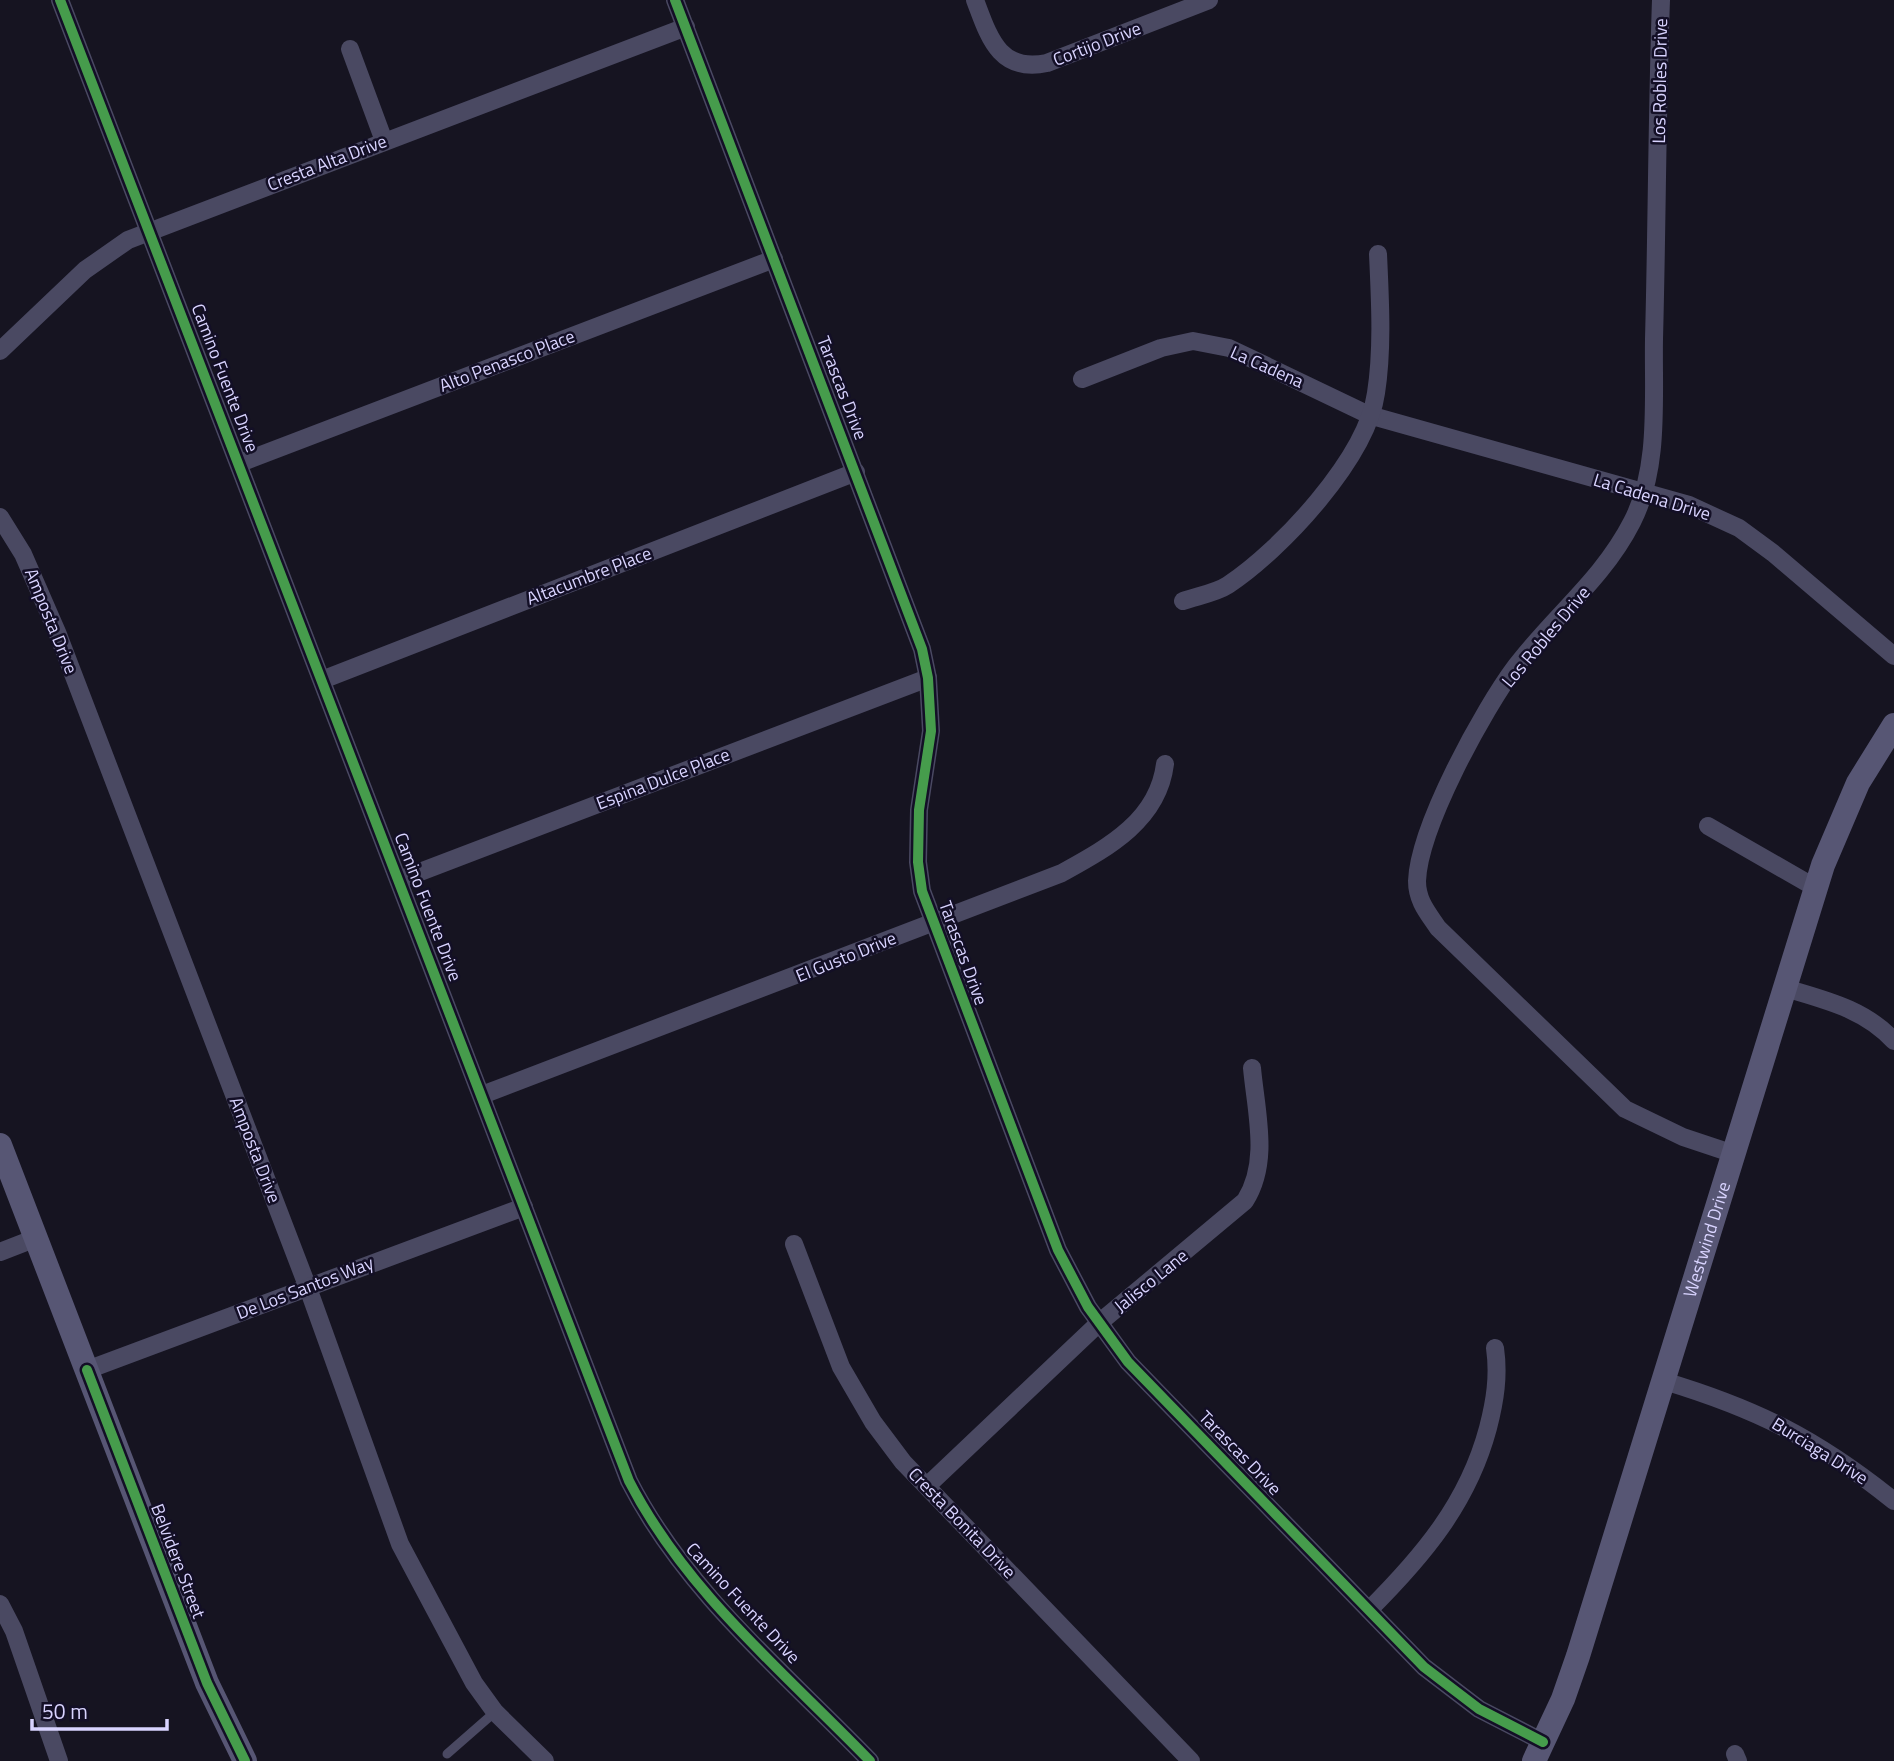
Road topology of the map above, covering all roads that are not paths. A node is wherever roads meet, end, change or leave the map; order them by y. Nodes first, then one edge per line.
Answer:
1 (60, 0) edge
2 (676, 0) edge
3 (975, 0) edge
4 (1209, 0) edge
5 (1661, 0) edge
6 (686, 27) junction
7 (350, 49) dead end
8 (384, 141) junction
9 (150, 231) junction
10 (1378, 254) dead end
11 (774, 259) junction
12 (0, 351) edge
13 (1082, 379) dead end
14 (1369, 415) junction
15 (240, 463) junction
16 (856, 472) junction
17 (1643, 492) junction
18 (0, 517) edge
19 (1183, 601) dead end
20 (1894, 656) edge
21 (928, 678) junction
22 (322, 680) junction
23 (1894, 725) edge
24 (1165, 764) dead end
25 (1708, 826) dead end
26 (398, 880) junction
27 (1816, 888) junction
28 (932, 924) junction
29 (1785, 988) junction
30 (1894, 1041) edge
31 (1252, 1068) dead end
32 (482, 1095) junction
33 (0, 1145) edge
34 (1734, 1154) junction
35 (524, 1206) junction
36 (36, 1238) junction
37 (794, 1244) dead end
38 (0, 1252) edge
39 (308, 1288) junction
40 (1099, 1323) junction
41 (1495, 1348) dead end
42 (87, 1370) junction
43 (1664, 1381) junction
44 (927, 1486) junction
45 (1894, 1501) edge
46 (0, 1604) edge
47 (1369, 1610) junction
48 (495, 1712) junction
49 (1538, 1752) edge
50 (447, 1754) dead end
51 (59, 1761) edge
52 (245, 1761) edge
53 (545, 1761) edge
54 (870, 1761) edge
55 (1191, 1761) edge

1 - 9 street, Camino Fuente Drive
2 - 6 street, Tarascas Drive
3 - 4 street, Cortijo Drive
5 - 17 street, Los Robles Drive
6 - 8 street, Cresta Alta Drive
6 - 11 street, Tarascas Drive
7 - 8 street
8 - 9 street, Cresta Alta Drive
9 - 12 street, Cresta Alta Drive
9 - 15 street, Camino Fuente Drive
10 - 14 street
11 - 15 street, Alto Penasco Place
11 - 16 street, Tarascas Drive
13 - 14 street, La Cadena
14 - 17 street, La Cadena Drive
14 - 19 street
15 - 22 street, Camino Fuente Drive
16 - 21 street, Tarascas Drive
16 - 22 street, Altacumbre Place
17 - 20 street, La Cadena Drive
17 - 34 street, Los Robles Drive
18 - 39 street, Amposta Drive
21 - 26 street, Espina Dulce Place
21 - 28 street, Tarascas Drive
22 - 26 street, Camino Fuente Drive
23 - 27 main road, Westwind Drive
24 - 28 street, El Gusto Drive
25 - 27 street
26 - 32 street, Camino Fuente Drive
27 - 29 main road, Westwind Drive
28 - 32 street, El Gusto Drive
28 - 40 street, Tarascas Drive
29 - 30 street
29 - 34 main road, Westwind Drive
31 - 40 street, Jalisco Lane
32 - 35 street, Camino Fuente Drive
33 - 36 main road, Belvidere Street
34 - 43 main road, Westwind Drive
35 - 39 street, De Los Santos Way
35 - 54 street, Camino Fuente Drive
36 - 38 street
36 - 42 main road, Belvidere Street
37 - 44 street, Cresta Bonita Drive
39 - 42 street, De Los Santos Way
39 - 48 street, Amposta Drive
40 - 44 street, Jalisco Lane
40 - 47 street, Tarascas Drive
41 - 47 street
42 - 52 main road, Belvidere Street
43 - 45 street, Burciaga Drive
43 - 49 main road, Westwind Drive
44 - 55 street, Cresta Bonita Drive
46 - 51 street
47 - 49 street, Tarascas Drive
48 - 50 lane
48 - 53 street, Amposta Drive

